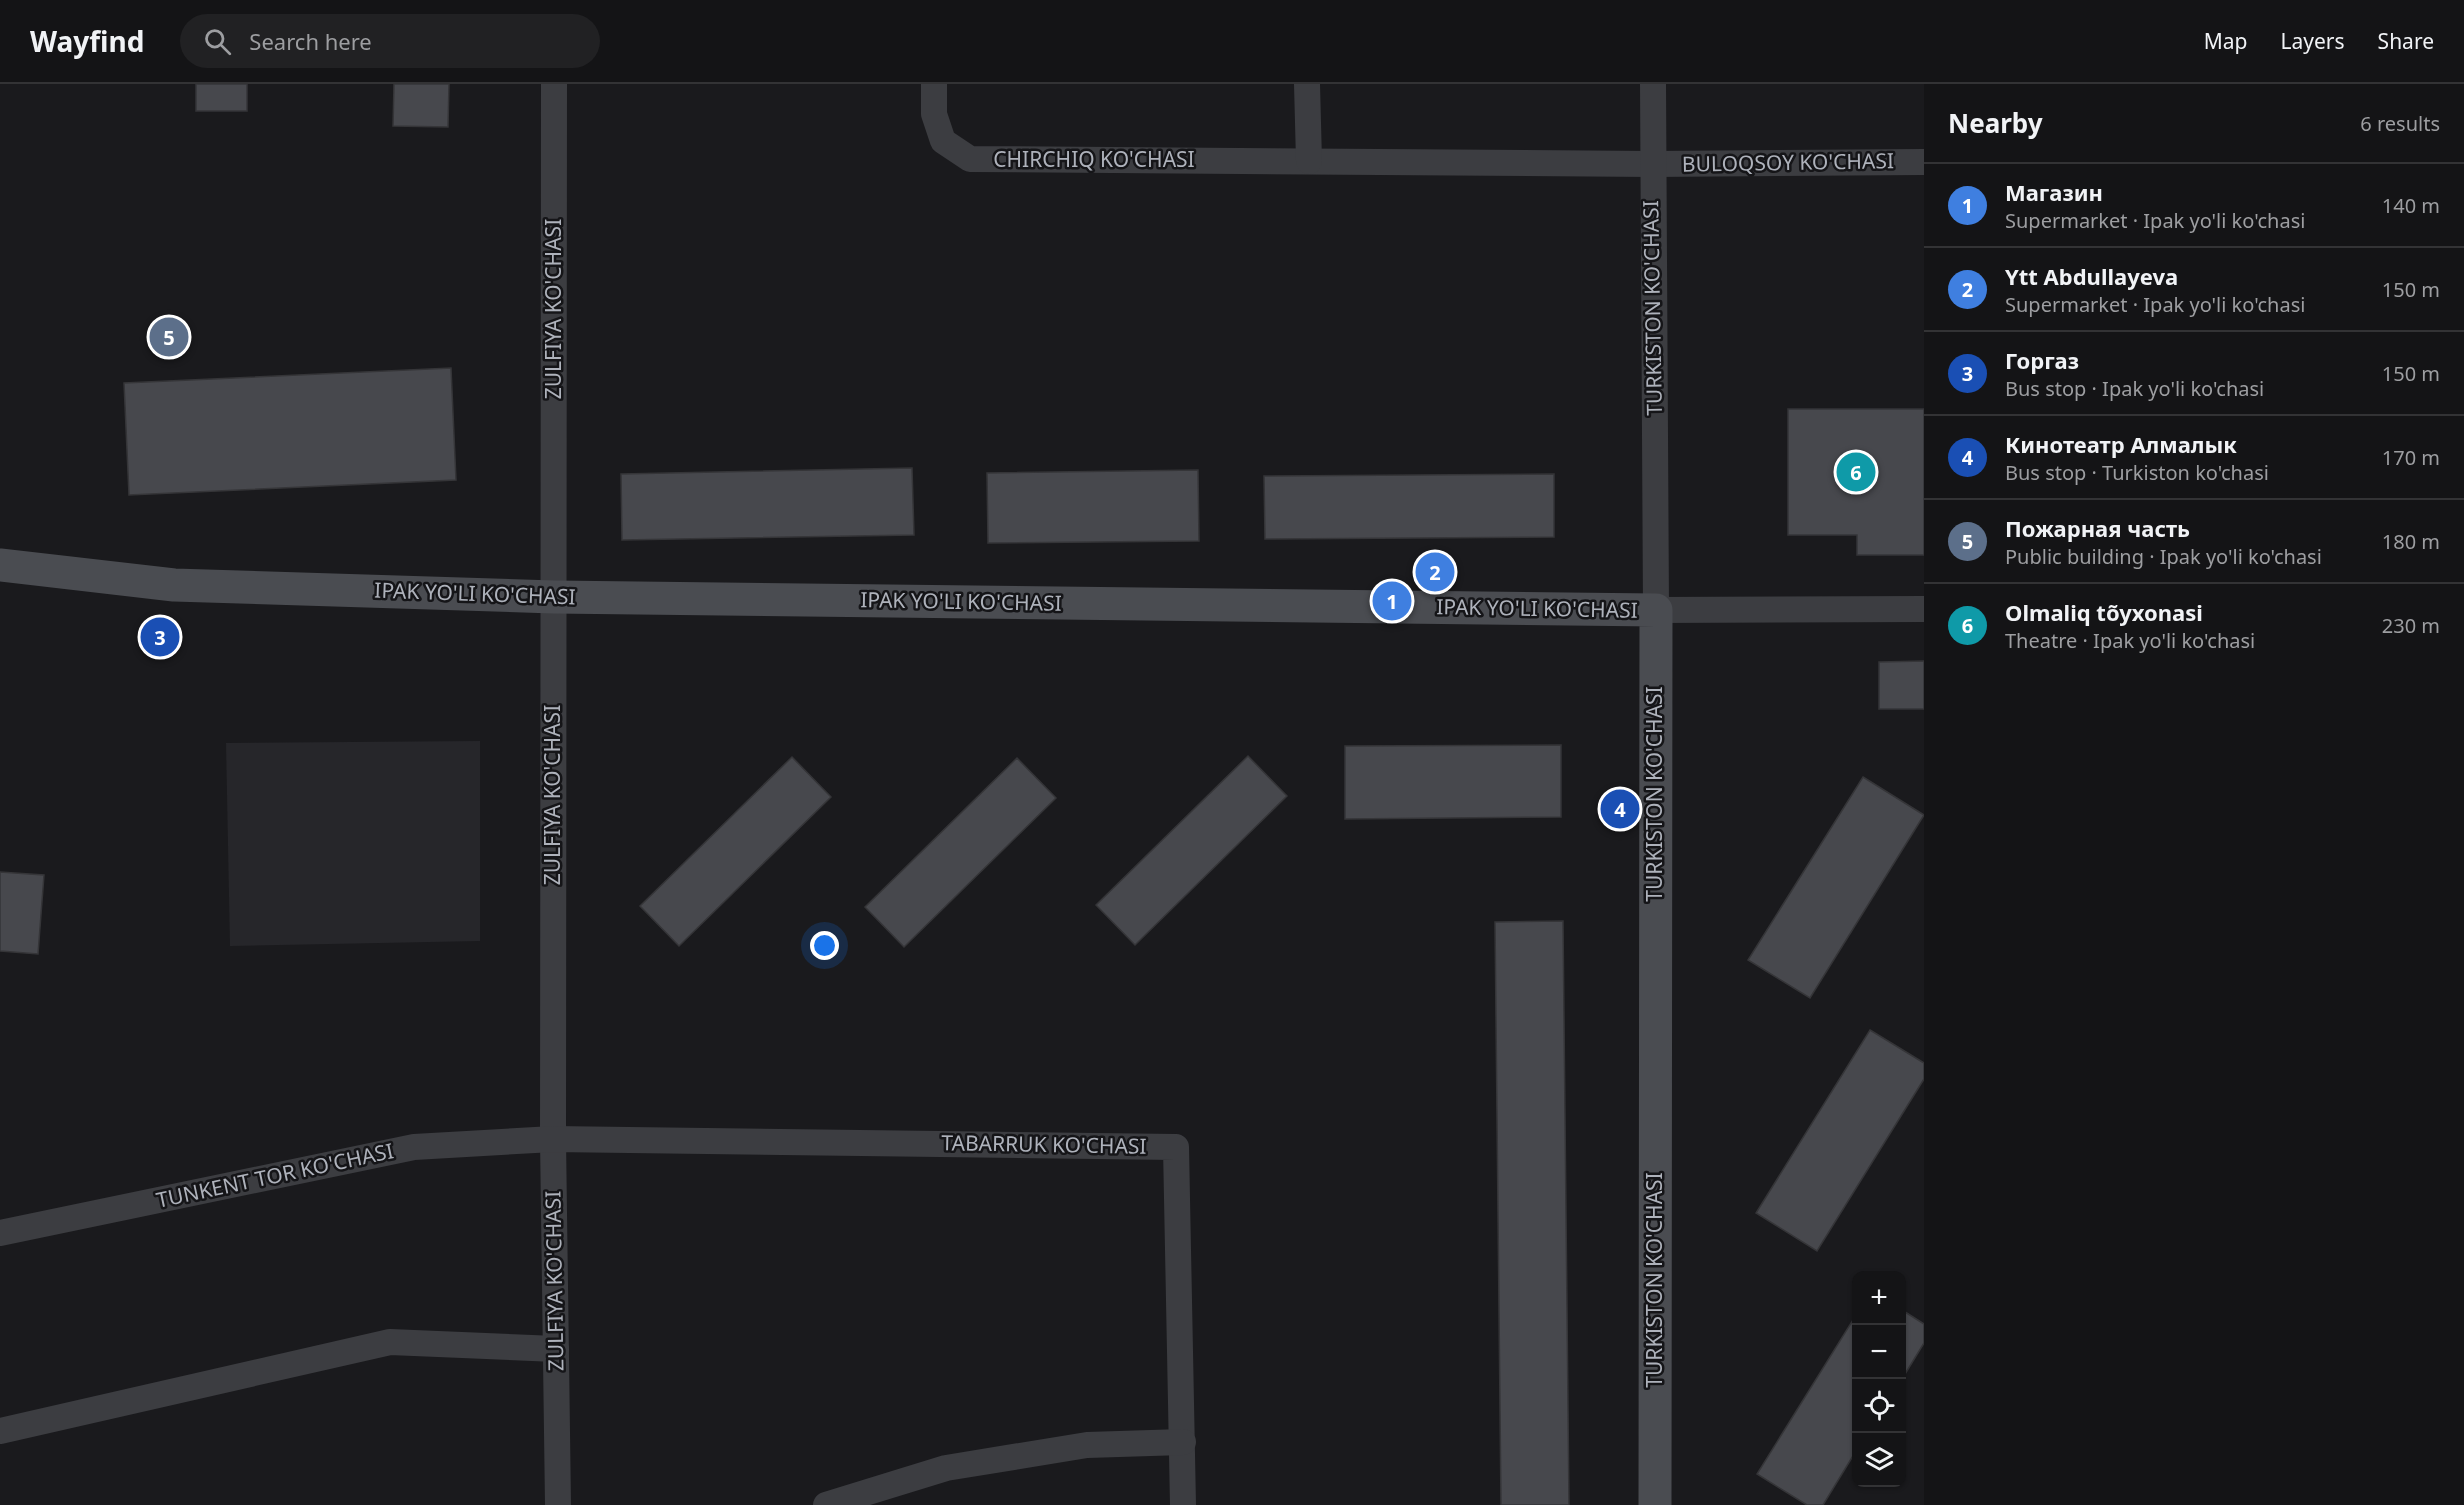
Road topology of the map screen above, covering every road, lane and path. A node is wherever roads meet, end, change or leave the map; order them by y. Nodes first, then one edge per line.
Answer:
1 (554, 84) edge
2 (934, 84) edge
3 (1307, 84) edge
4 (1653, 84) edge
5 (1309, 161) junction
6 (1924, 162) edge
7 (1652, 165) junction
8 (0, 566) edge
9 (554, 597) junction
10 (1924, 609) edge
11 (1656, 610) junction
12 (553, 1139) junction
13 (0, 1233) edge
14 (556, 1349) junction
15 (0, 1431) edge
16 (1183, 1442) junction
17 (558, 1505) edge
18 (826, 1505) edge
19 (1183, 1505) edge
20 (1655, 1505) edge

1 - 9 street, ZULFIYA KO'CHASI
2 - 5 street, CHIRCHIQ KO'CHASI
3 - 5 street
4 - 7 street, TURKISTON KO'CHASI
5 - 7 street, CHIRCHIQ KO'CHASI
6 - 7 street, BULOQSOY KO'CHASI
7 - 11 street, TURKISTON KO'CHASI
8 - 9 main road, IPAK YO'LI KO'CHASI
9 - 11 main road, IPAK YO'LI KO'CHASI
9 - 12 street, ZULFIYA KO'CHASI
10 - 11 street, IPAK YO'LI KO'CHASI
11 - 20 main road, TURKISTON KO'CHASI
12 - 13 street, TUNKENT TOR KO'CHASI
12 - 14 street, ZULFIYA KO'CHASI
12 - 16 street, TABARRUK KO'CHASI
14 - 15 street
14 - 17 street, ZULFIYA KO'CHASI
16 - 18 street
16 - 19 street, TABARRUK KO'CHASI

